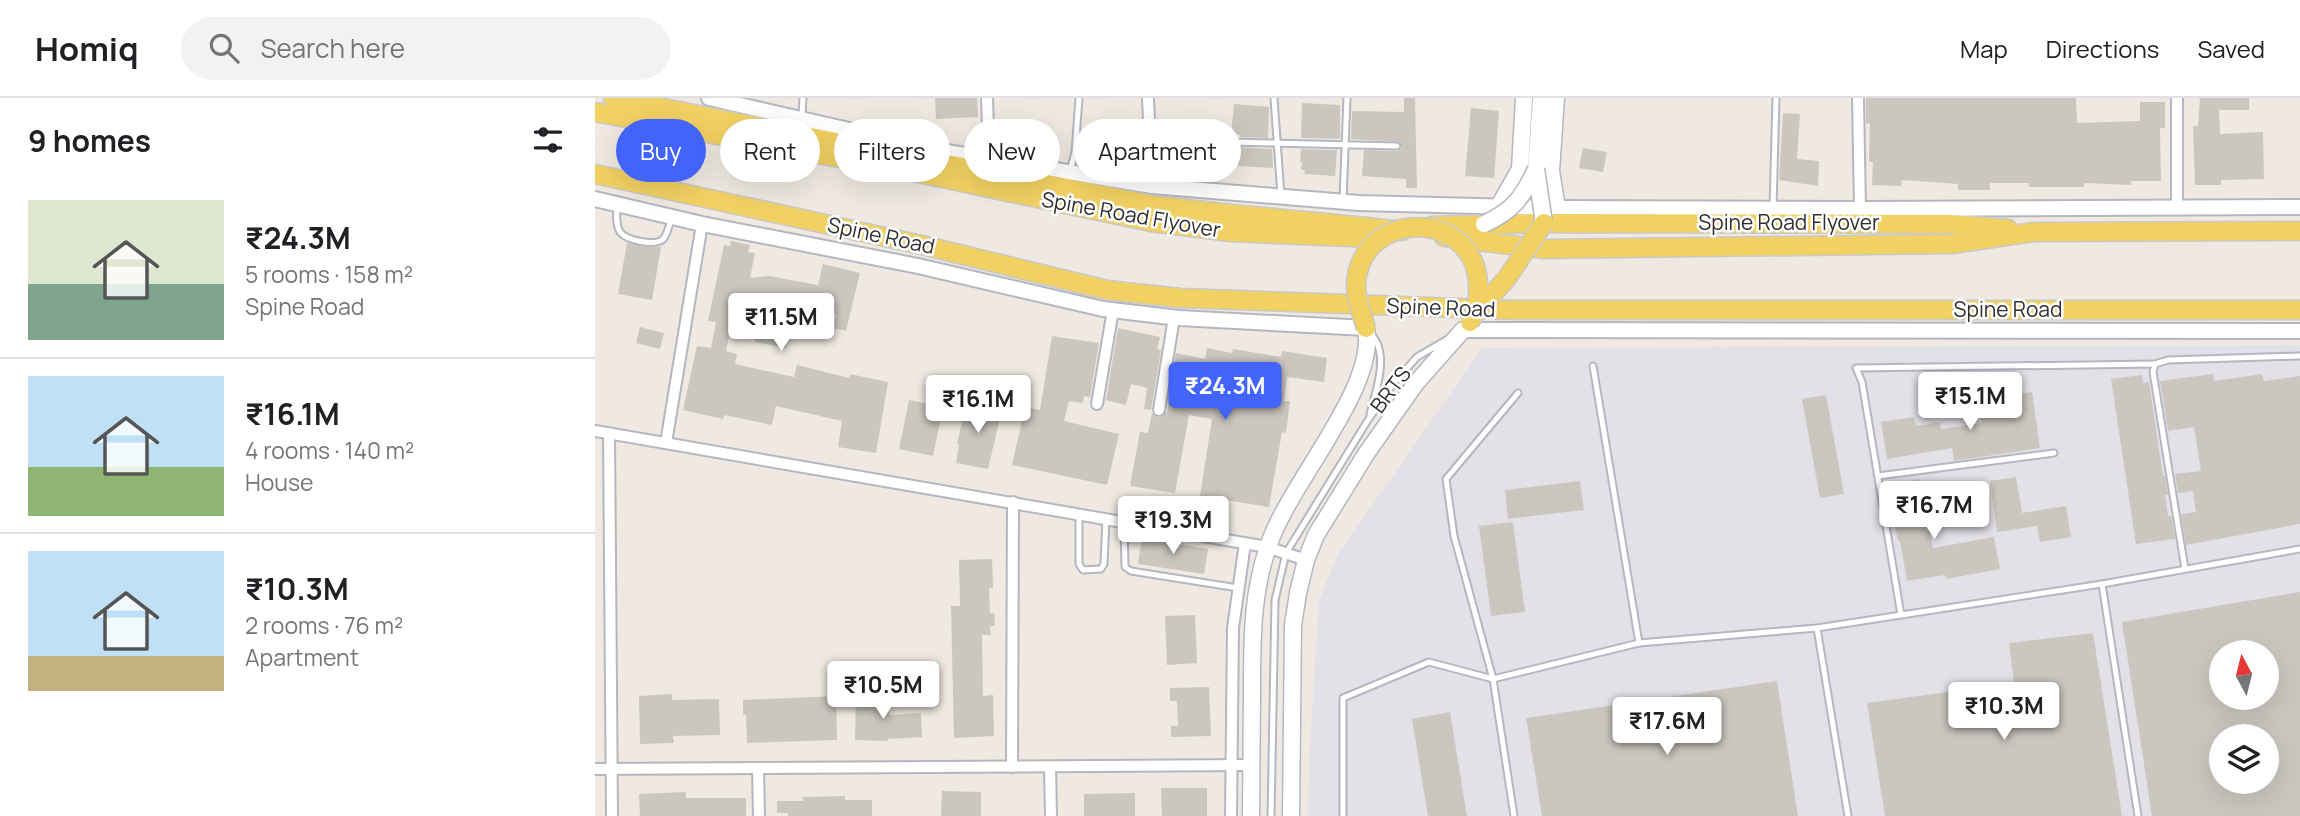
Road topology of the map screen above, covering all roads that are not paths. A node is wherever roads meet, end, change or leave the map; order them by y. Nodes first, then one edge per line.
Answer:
1 (613, 98) edge
2 (709, 98) edge
3 (803, 98) edge
4 (987, 98) edge
5 (1079, 98) edge
6 (1147, 98) edge
7 (1274, 98) edge
8 (1347, 98) edge
9 (1524, 98) edge
10 (1541, 98) edge
11 (1556, 98) edge
12 (1776, 98) edge
13 (1858, 98) edge
14 (2177, 98) edge
15 (597, 113) edge
16 (801, 119) joint
17 (988, 119) edge
18 (820, 123) edge
19 (1241, 142) edge
20 (1277, 142) junction
21 (1345, 144) junction
22 (1397, 146) dead end
23 (964, 155) edge
24 (1536, 169) junction
25 (1060, 171) edge
26 (1070, 173) junction
27 (595, 174) edge
28 (1152, 186) junction
29 (1281, 196) junction
30 (595, 199) edge
31 (1343, 202) junction
32 (617, 204) junction
33 (1152, 204) junction
34 (1499, 206) junction
35 (2300, 207) edge
36 (1557, 208) junction
37 (1773, 208) junction
38 (2177, 208) junction
39 (1860, 209) junction
40 (672, 217) junction
41 (1544, 223) junction
42 (702, 224) junction
43 (1483, 224) junction
44 (1424, 227) junction
45 (2300, 231) edge
46 (2034, 232) junction
47 (1381, 238) junction
48 (1113, 310) junction
49 (2300, 310) edge
50 (1174, 318) junction
51 (1469, 322) junction
52 (1366, 328) junction
53 (2300, 331) edge
54 (2300, 356) edge
55 (2155, 364) junction
56 (1593, 366) dead end
57 (1518, 393) dead end
58 (1097, 404) dead end
59 (1159, 410) dead end
60 (1368, 420) junction
61 (595, 431) edge
62 (609, 433) junction
63 (666, 443) junction
64 (2054, 453) dead end
65 (1878, 476) junction
66 (1013, 502) junction
67 (1079, 514) junction
68 (1106, 519) junction
69 (1124, 522) junction
70 (1245, 543) junction
71 (1267, 547) junction
72 (2300, 549) edge
73 (1286, 553) junction
74 (1306, 560) junction
75 (2185, 569) junction
76 (2102, 584) junction
77 (1238, 588) junction
78 (1902, 615) junction
79 (1817, 628) junction
80 (1639, 643) junction
81 (1493, 680) junction
82 (1231, 764) junction
83 (1251, 765) junction
84 (1012, 767) junction
85 (1050, 767) junction
86 (758, 768) junction
87 (595, 769) edge
88 (612, 769) junction
89 (612, 816) edge
90 (759, 816) edge
91 (1051, 816) edge
92 (1231, 816) edge
93 (1251, 816) edge
94 (1271, 816) edge
95 (1291, 816) edge
96 (1343, 816) edge
97 (1514, 816) edge
98 (1847, 816) edge
99 (2138, 816) edge

1 - 33 main road
2 - 16 street
3 - 16 lane
4 - 17 street
5 - 26 lane
6 - 28 street
7 - 20 lane
8 - 21 lane
9 - 34 main road
10 - 24 main road
11 - 36 main road
12 - 37 lane
13 - 39 street
14 - 38 street
15 - 47 main road, Spine Road Flyover
18 - 23 street
19 - 20 lane
20 - 21 lane
20 - 29 lane
21 - 22 lane
21 - 31 lane
24 - 41 main road, bridge
24 - 43 main road, bridge
25 - 26 street
26 - 28 street
27 - 49 main road, Spine Road
28 - 29 street
28 - 33 main road
29 - 31 street
30 - 32 street, Spine Road
31 - 34 street
32 - 40 street, Spine Road
32 - 40 lane
33 - 46 main road
34 - 36 street
35 - 38 street
36 - 37 street
37 - 39 street
38 - 39 street
40 - 42 street, Spine Road
41 - 43 main road, Spine Road Flyover, bridge
41 - 46 main road, Spine Road Flyover
41 - 51 main road, bridge
42 - 48 street, Spine Road
42 - 63 street
43 - 44 main road, Spine Road Flyover, bridge
44 - 47 main road, Spine Road Flyover, bridge
44 - 51 main road, bridge
45 - 46 main road
47 - 52 main road, bridge
48 - 50 street, Spine Road
48 - 58 street
50 - 52 street, Spine Road
50 - 59 street
51 - 53 street, Spine Road
51 - 60 lane, BRTS
51 - 74 main road
52 - 60 lane, BRTS
52 - 71 main road
54 - 55 lane
55 - 65 lane
55 - 75 lane
56 - 80 lane
57 - 81 lane
60 - 73 lane
61 - 62 street
62 - 63 street
62 - 88 street
63 - 66 street
64 - 65 lane
65 - 78 lane
66 - 67 street
66 - 84 street
67 - 68 street
67 - 68 lane
68 - 69 street
69 - 70 street
69 - 77 lane
70 - 71 street
70 - 77 street
71 - 73 street
71 - 83 main road
72 - 75 lane
73 - 74 street
73 - 94 lane
74 - 95 main road
75 - 76 lane
76 - 78 lane
76 - 99 lane
77 - 82 street
78 - 79 lane
79 - 80 lane
79 - 98 lane
80 - 81 lane
81 - 96 lane
81 - 97 lane
82 - 83 street
82 - 85 street
82 - 92 street
83 - 93 main road
84 - 85 street
84 - 86 street
85 - 91 street
86 - 88 street
86 - 90 street
87 - 88 street
88 - 89 street

